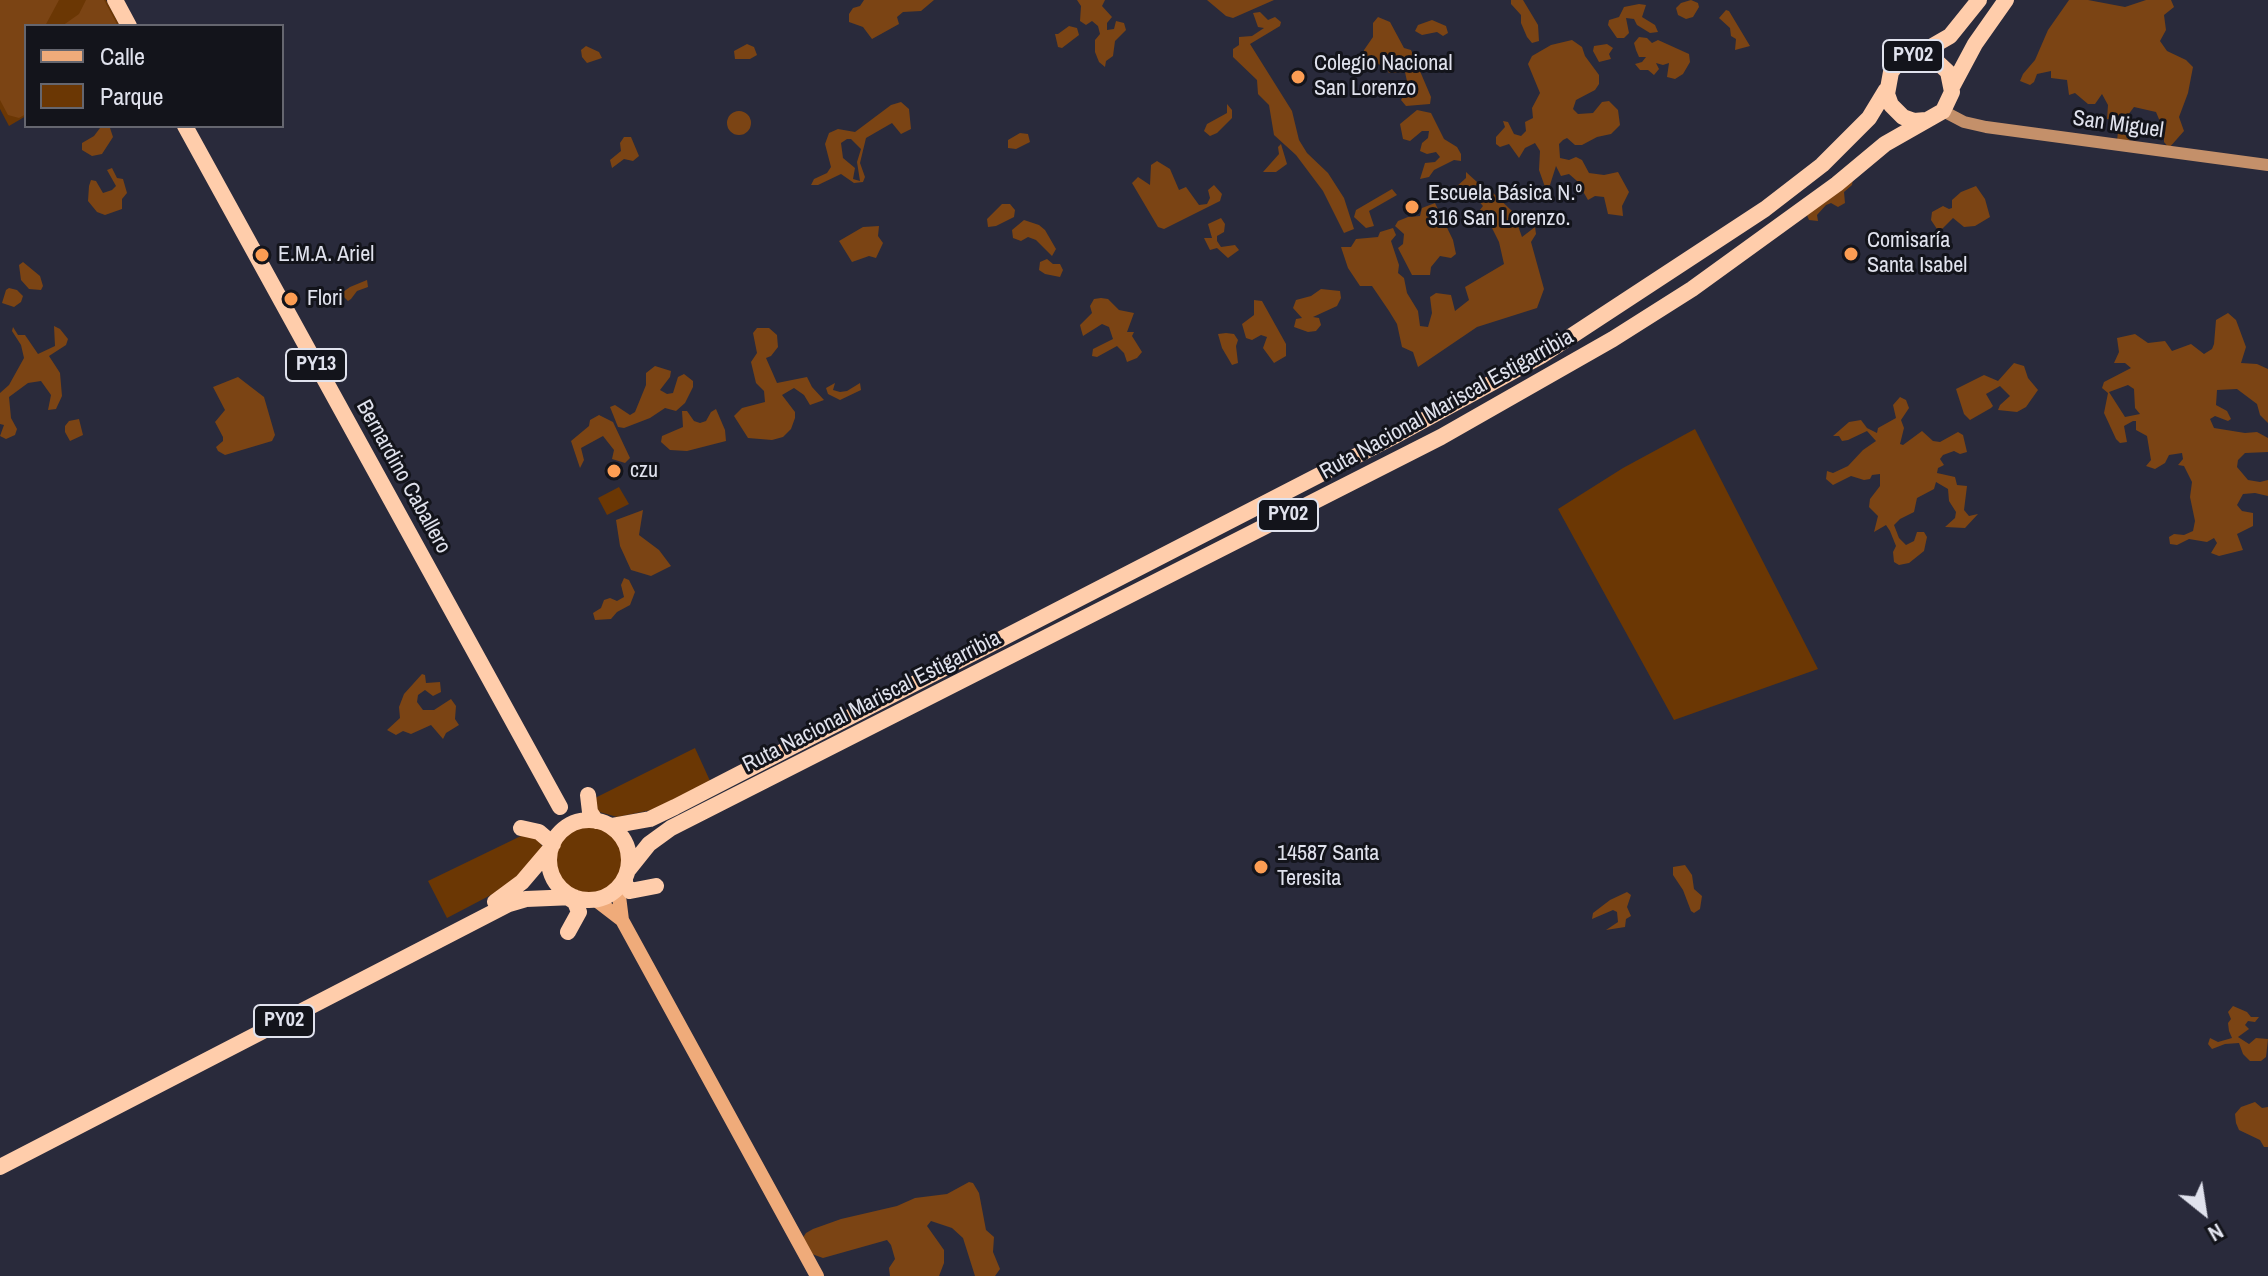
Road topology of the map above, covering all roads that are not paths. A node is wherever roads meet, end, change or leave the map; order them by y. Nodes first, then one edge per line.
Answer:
1 (115, 0) edge
2 (1979, 0) edge
3 (2006, 0) edge
4 (128, 24) edge
5 (1917, 55) junction
6 (1952, 87) junction
7 (1886, 90) junction
8 (1943, 111) junction
9 (1926, 120) junction
10 (186, 128) edge
11 (2268, 165) edge
12 (588, 795) dead end
13 (560, 807) junction
14 (600, 822) junction
15 (521, 828) dead end
16 (553, 844) junction
17 (624, 878) junction
18 (656, 886) dead end
19 (571, 897) junction
20 (596, 900) junction
21 (622, 920) junction
22 (568, 932) dead end
23 (0, 1156) edge
24 (0, 1167) edge
25 (817, 1276) edge

1 - 4 highway
2 - 5 highway, PY02
3 - 6 highway, PY02
5 - 6 highway, PY02
5 - 7 highway, PY02
6 - 8 highway, PY02
7 - 9 highway, PY02
7 - 14 highway, Ruta Nacional Mariscal Estigarribia / PY02
8 - 9 highway, PY02
8 - 11 street, San Miguel
9 - 17 highway, Ruta Nacional Mariscal Estigarribia / PY02
10 - 13 highway, Bernardino Caballero / PY13
12 - 14 highway
13 - 14 highway
13 - 16 highway
14 - 16 highway, PY02
14 - 17 highway
15 - 16 highway
16 - 19 highway
16 - 23 highway, PY02
17 - 18 highway
17 - 20 highway, PY02
17 - 21 main road
19 - 20 highway, PY02
19 - 22 highway
19 - 24 highway, PY02
20 - 21 main road
21 - 25 main road

